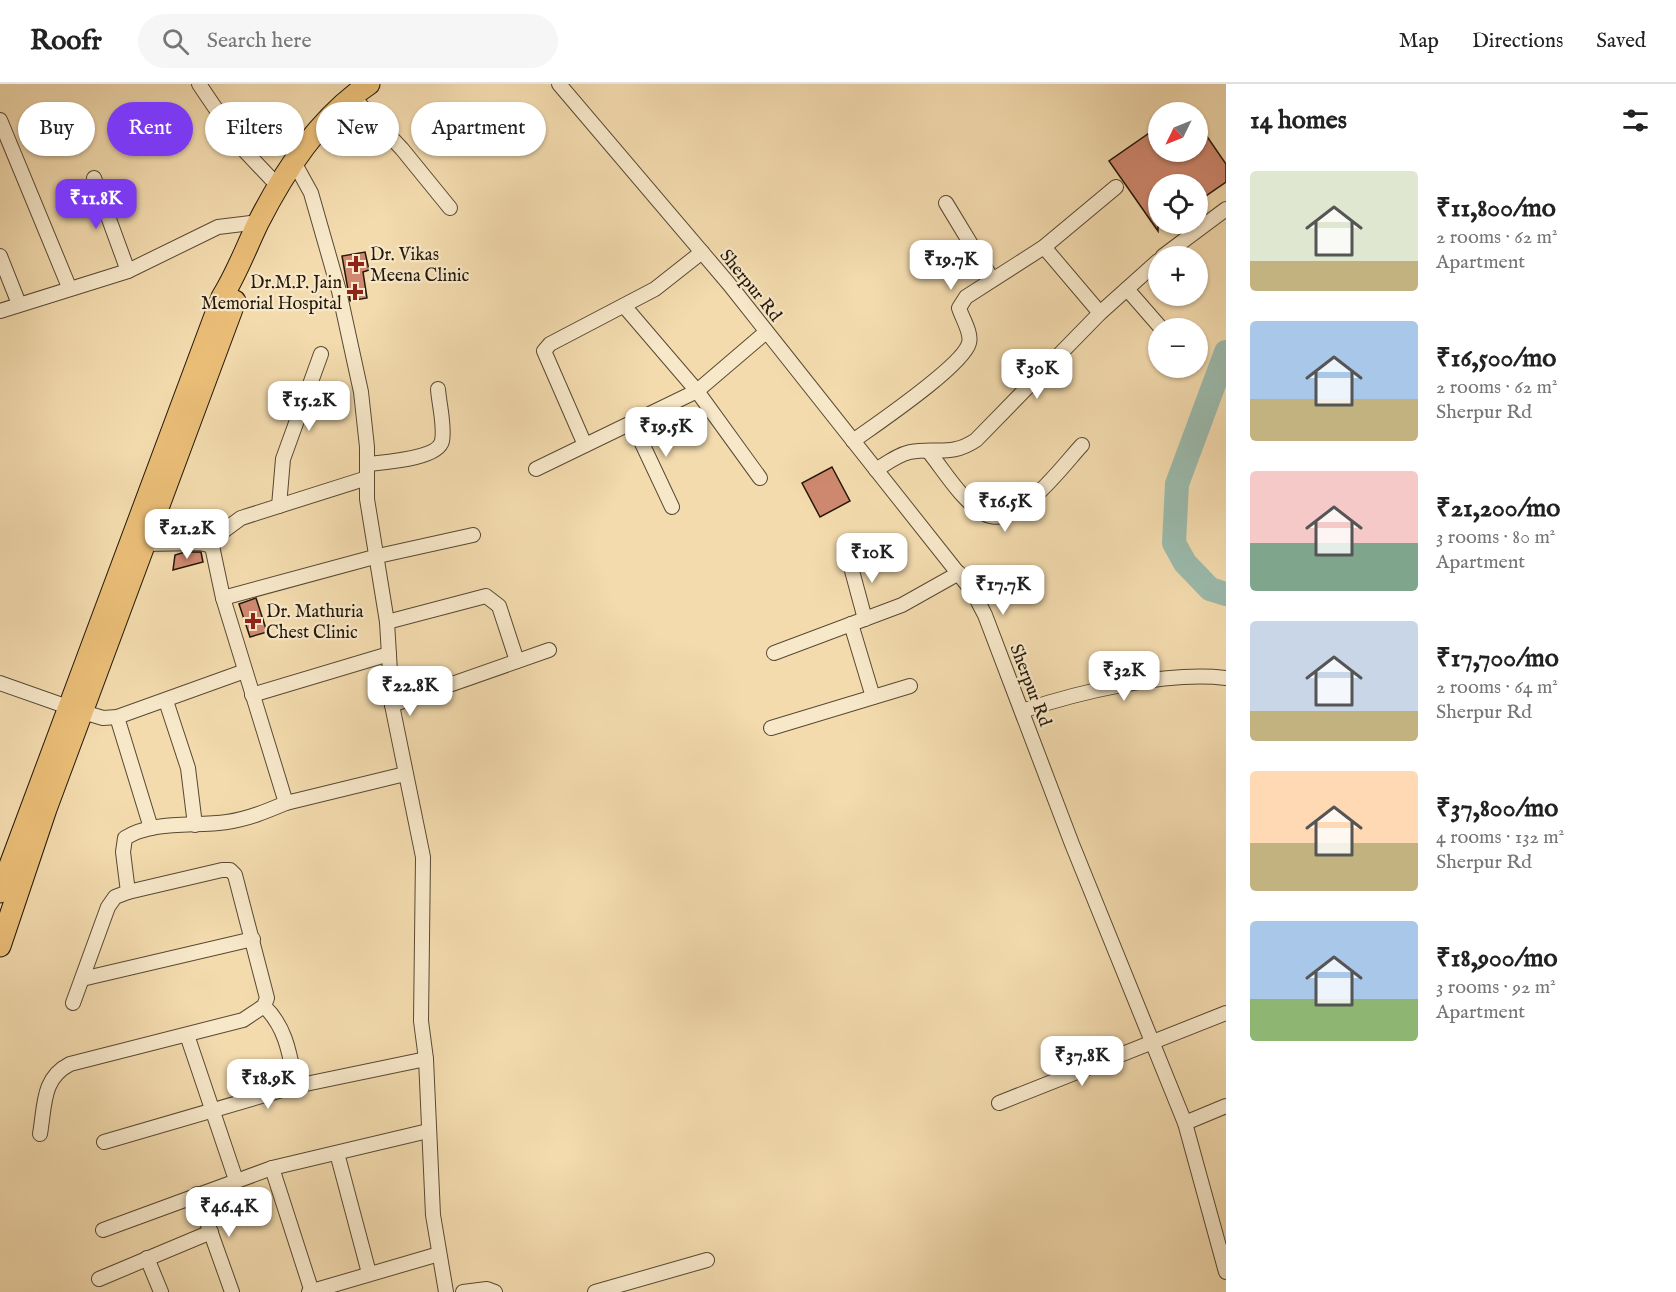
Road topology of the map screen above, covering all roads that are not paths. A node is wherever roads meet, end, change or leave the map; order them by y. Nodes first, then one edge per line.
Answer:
1 (199, 84) edge
2 (559, 84) edge
3 (364, 88) edge
4 (0, 120) edge
5 (294, 162) junction
6 (94, 178) dead end
7 (278, 186) junction
8 (1116, 187) dead end
9 (946, 203) dead end
10 (450, 208) dead end
11 (1226, 208) edge
12 (259, 222) junction
13 (1176, 246) edge
14 (1044, 247) junction
15 (702, 252) junction
16 (0, 256) edge
17 (1148, 270) edge
18 (128, 271) junction
19 (235, 276) junction
20 (992, 279) junction
21 (69, 287) junction
22 (1127, 288) junction
23 (20, 304) junction
24 (625, 307) junction
25 (0, 311) edge
26 (1100, 313) junction
27 (1152, 318) edge
28 (766, 332) junction
29 (321, 354) dead end
30 (438, 388) dead end
31 (698, 391) junction
32 (632, 422) junction
33 (853, 441) junction
34 (585, 445) junction
35 (1082, 445) dead end
36 (929, 452) junction
37 (536, 469) dead end
38 (876, 470) junction
39 (368, 471) junction
40 (760, 478) dead end
41 (279, 506) junction
42 (672, 507) dead end
43 (473, 535) dead end
44 (144, 544) junction
45 (212, 546) junction
46 (378, 556) junction
47 (849, 556) dead end
48 (959, 573) junction
49 (223, 598) junction
50 (865, 619) junction
51 (387, 622) junction
52 (851, 624) junction
53 (549, 650) dead end
54 (774, 652) dead end
55 (389, 654) junction
56 (517, 661) junction
57 (245, 671) junction
58 (1226, 678) edge
59 (0, 683) edge
60 (910, 686) dead end
61 (252, 695) junction
62 (873, 698) junction
63 (166, 701) junction
64 (392, 705) junction
65 (76, 709) junction
66 (1022, 711) junction
67 (117, 717) junction
68 (771, 728) dead end
69 (405, 774) junction
70 (286, 803) junction
71 (195, 825) junction
72 (151, 828) junction
73 (0, 892) edge
74 (128, 892) junction
75 (253, 939) junction
76 (0, 946) edge
77 (82, 979) junction
78 (73, 1003) dead end
79 (264, 1006) junction
80 (1226, 1013) edge
81 (187, 1035) junction
82 (1153, 1042) junction
83 (426, 1059) junction
84 (296, 1086) junction
85 (999, 1103) dead end
86 (1226, 1106) edge
87 (212, 1109) junction
88 (1185, 1124) junction
89 (428, 1131) junction
90 (40, 1134) dead end
91 (104, 1142) dead end
92 (337, 1153) junction
93 (272, 1168) junction
94 (236, 1180) junction
95 (197, 1194) junction
96 (103, 1230) dead end
97 (211, 1232) junction
98 (439, 1254) junction
99 (147, 1258) junction
100 (706, 1260) dead end
101 (369, 1272) junction
102 (1226, 1272) edge
103 (99, 1279) dead end
104 (161, 1292) edge
105 (232, 1292) edge
106 (311, 1292) edge
107 (446, 1292) edge
108 (463, 1292) edge
109 (495, 1292) edge
110 (596, 1292) edge

1 - 7 street
2 - 15 street, Sherpur Rd
3 - 5 highway
3 - 10 street
4 - 21 street
5 - 7 highway
5 - 39 street
6 - 18 street
7 - 12 highway
8 - 14 street
9 - 20 street
11 - 13 street
12 - 18 street
12 - 19 highway
14 - 20 street
14 - 26 street
15 - 24 street
15 - 28 street, Sherpur Rd
16 - 23 street
17 - 22 street
18 - 21 street
19 - 44 highway
19 - 65 highway
20 - 33 street
21 - 23 street
22 - 26 street
22 - 27 street
23 - 25 street
24 - 31 street
24 - 34 street
26 - 36 street
28 - 31 street
28 - 33 street, Sherpur Rd
29 - 41 street
30 - 39 street
31 - 32 street
31 - 40 street
32 - 34 street
32 - 42 street
33 - 38 street, Sherpur Rd
34 - 37 street
35 - 36 street
36 - 38 street
38 - 48 street, Sherpur Rd
39 - 41 street
39 - 46 street
41 - 45 street
43 - 46 street
44 - 45 street
44 - 65 highway
45 - 49 street
46 - 49 street
46 - 51 street
47 - 50 street
48 - 50 street
48 - 66 street, Sherpur Rd
49 - 57 street
50 - 52 street
51 - 55 street
51 - 56 street
52 - 54 street
52 - 62 street
53 - 56 street
55 - 61 street
55 - 64 street
56 - 64 street
57 - 61 street
57 - 63 street
58 - 66 street
59 - 65 street
60 - 62 street
61 - 70 street
62 - 68 street
63 - 67 street
63 - 71 street
64 - 69 street
65 - 67 street
65 - 73 highway
65 - 76 highway
66 - 82 street, Sherpur Rd
67 - 72 street
69 - 70 street
69 - 83 street
70 - 71 street
71 - 72 street
72 - 74 street
74 - 75 street
74 - 77 street
75 - 77 street
75 - 79 street
77 - 78 street
79 - 81 street
79 - 84 street
80 - 82 street
81 - 87 street
81 - 90 street
82 - 85 street
82 - 88 street, Sherpur Rd
83 - 84 street
83 - 89 street
84 - 87 street
86 - 88 street
87 - 91 street
87 - 94 street
88 - 102 street, Sherpur Rd
89 - 92 street
89 - 98 street
92 - 93 street
92 - 101 street
93 - 94 street
93 - 106 street
94 - 95 street
95 - 96 street
95 - 97 street
97 - 99 street
97 - 105 street
98 - 101 street
98 - 107 street
99 - 103 street
99 - 104 street
100 - 110 street
101 - 106 street
108 - 109 street

